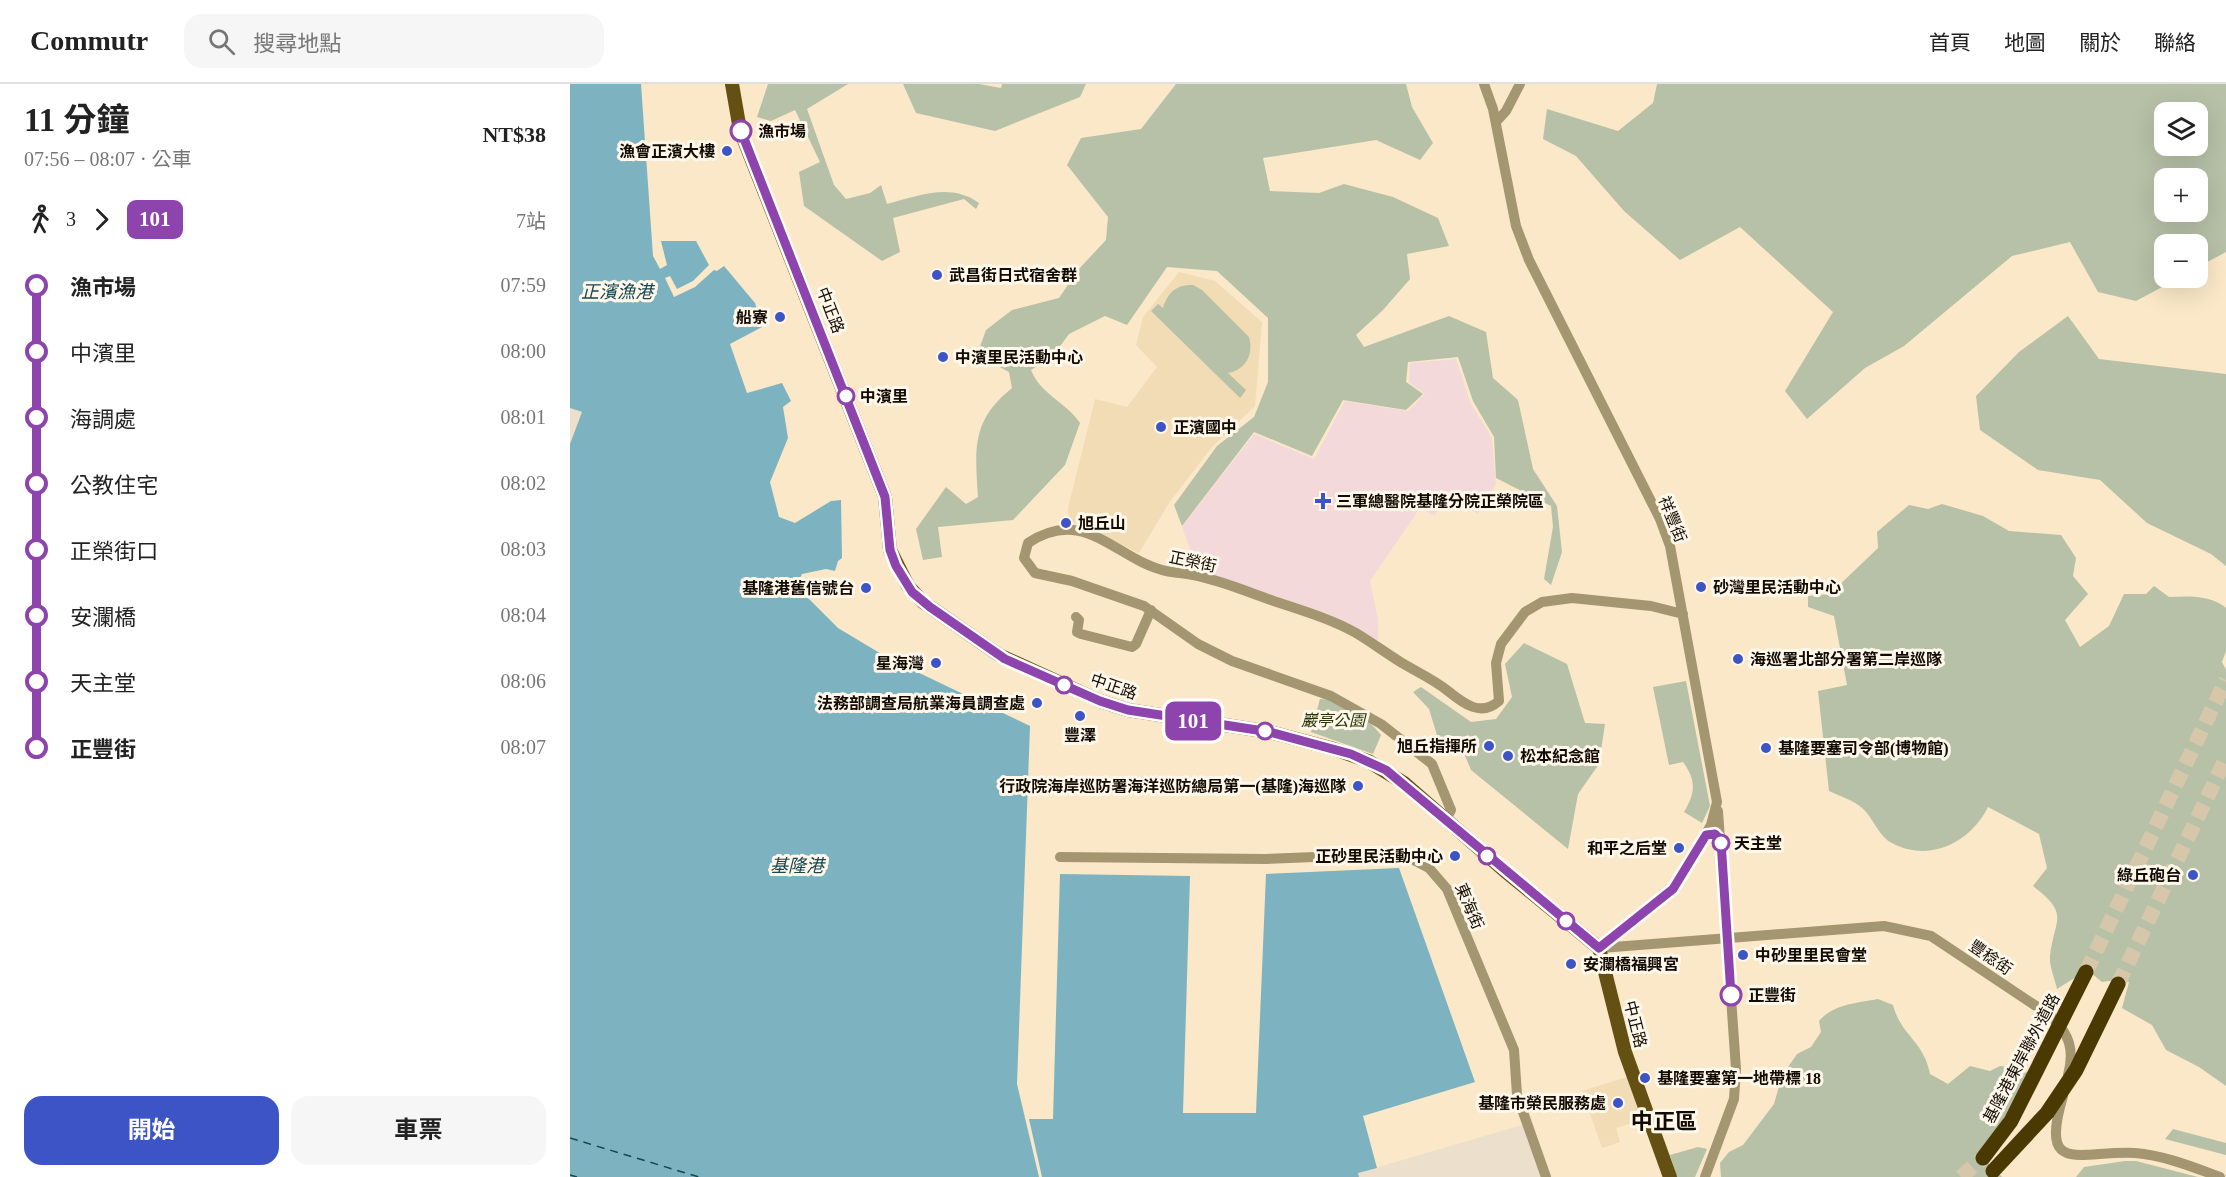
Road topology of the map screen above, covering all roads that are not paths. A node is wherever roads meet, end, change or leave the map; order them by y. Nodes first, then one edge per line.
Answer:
1 (732, 84) edge
2 (1484, 84) edge
3 (1520, 84) edge
4 (1496, 122) junction
5 (1151, 610) junction
6 (1683, 614) junction
7 (1076, 617) dead end
8 (1717, 802) junction
9 (1446, 819) junction
10 (1706, 835) junction
11 (1721, 841) junction
12 (1060, 857) dead end
13 (1726, 936) junction
14 (1599, 948) junction
15 (2086, 972) tunnel mouth
16 (2118, 984) tunnel mouth
17 (1983, 1158) tunnel mouth
18 (1993, 1171) tunnel mouth
19 (1546, 1177) edge
20 (1670, 1177) edge
21 (1705, 1177) edge
22 (2220, 1177) edge

1 - 9 main road, 中正路
2 - 4 street, 祥豐街
3 - 4 street
4 - 6 street, 祥豐街
5 - 6 street, 正榮街
5 - 7 street
5 - 9 street, 正榮街
6 - 8 street, 祥豐街
8 - 10 street, 祥豐街
8 - 11 street
9 - 14 main road, 中正路
10 - 11 street
10 - 14 street, 祥豐街
11 - 13 street
12 - 19 street, 東海街
13 - 14 street, 豐稔街
13 - 21 street
13 - 22 street, 豐稔街
14 - 20 main road, 中正路
15 - 17 highway, 基隆港東岸聯外道路, bridge
16 - 18 highway, bridge

